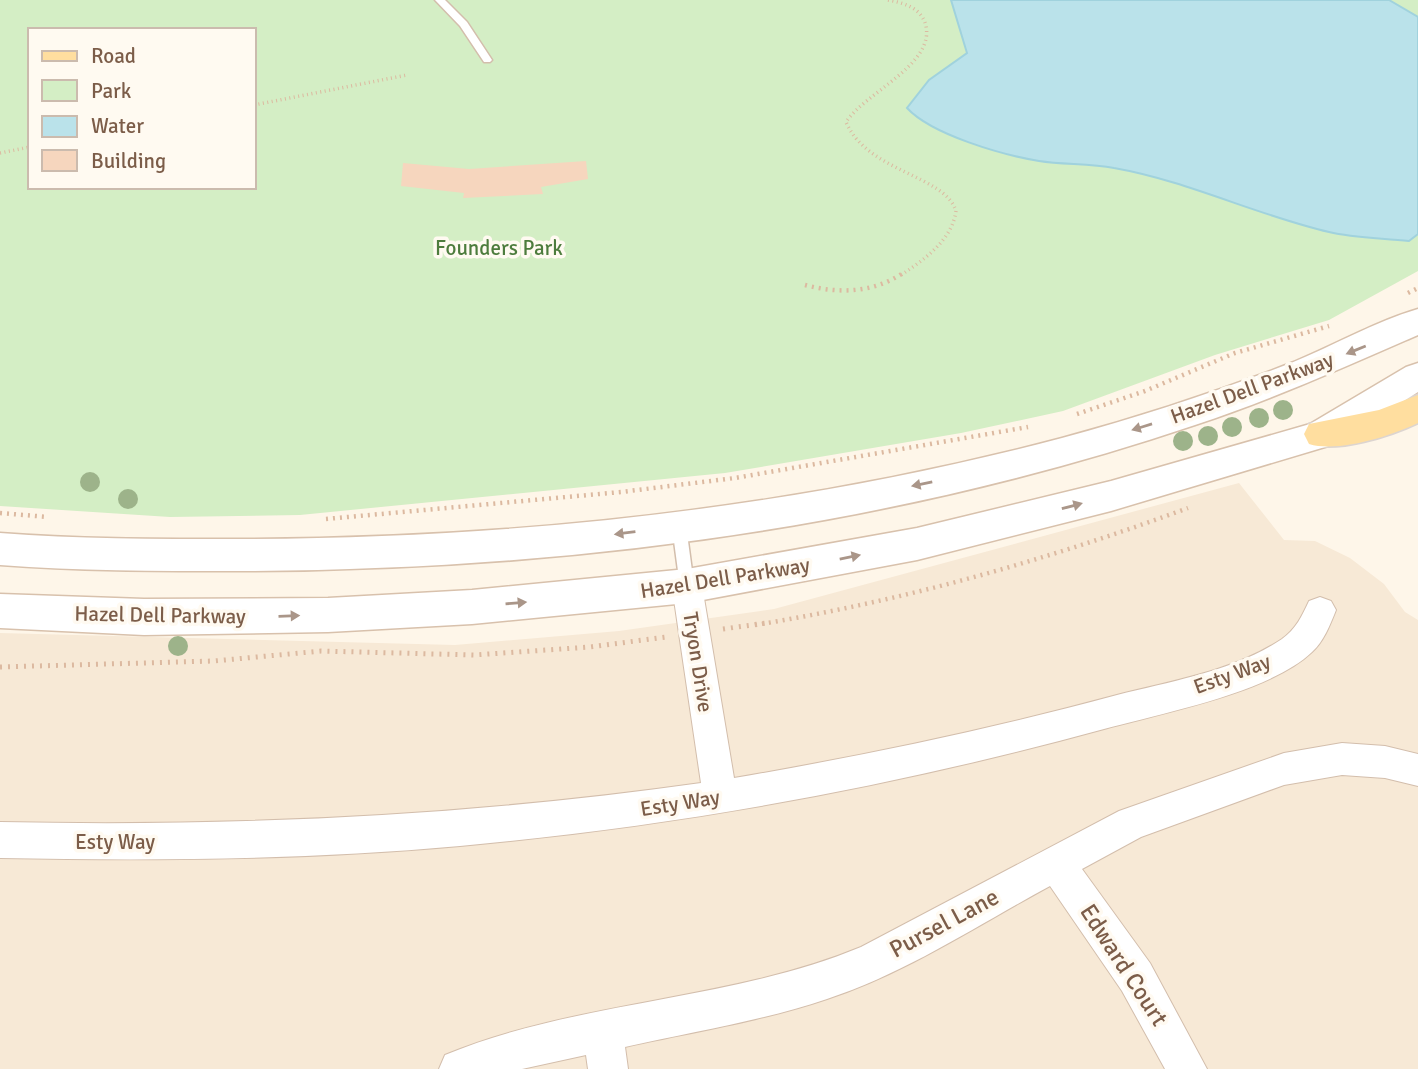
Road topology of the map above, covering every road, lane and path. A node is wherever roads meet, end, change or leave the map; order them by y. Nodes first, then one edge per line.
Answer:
1 (440, 0) edge
2 (888, 0) edge
3 (487, 60) dead end
4 (407, 75) dead end
5 (256, 105) edge
6 (28, 147) edge
7 (0, 153) edge
8 (805, 285) dead end
9 (1418, 288) edge
10 (1409, 310) edge
11 (1337, 323) dead end
12 (1418, 376) edge
13 (1418, 408) edge
14 (1065, 418) dead end
15 (1038, 426) dead end
16 (1322, 434) junction
17 (1192, 506) dead end
18 (0, 513) edge
19 (49, 517) dead end
20 (325, 519) dead end
21 (679, 526) junction
22 (0, 549) edge
23 (687, 586) junction
24 (1320, 610) dead end
25 (0, 611) edge
26 (725, 628) dead end
27 (660, 638) dead end
28 (0, 667) edge
29 (1418, 770) edge
30 (720, 797) junction
31 (0, 840) edge
32 (1056, 863) junction
33 (603, 1031) junction
34 (458, 1069) edge
35 (608, 1069) edge
36 (1187, 1069) edge

1 - 3 lane
2 - 8 path
4 - 5 path
6 - 7 path
9 - 10 path
10 -> 21 main road, Hazel Dell Parkway
11 - 14 path
12 - 16 main road, Hazel Dell Parkway
13 - 16 main road
15 - 20 path
23 -> 16 main road, Hazel Dell Parkway
17 - 26 path
18 - 19 path
21 -> 22 main road, Hazel Dell Parkway
21 - 23 lane, Tryon Drive
25 -> 23 main road, Hazel Dell Parkway
23 - 30 street, Tryon Drive
24 - 30 street, Esty Way
27 - 28 path
29 - 32 street, Pursel Lane
30 - 31 street, Esty Way
32 - 33 street, Pursel Lane
32 - 36 street, Edward Court
33 - 34 street, Pursel Lane
33 - 35 street

